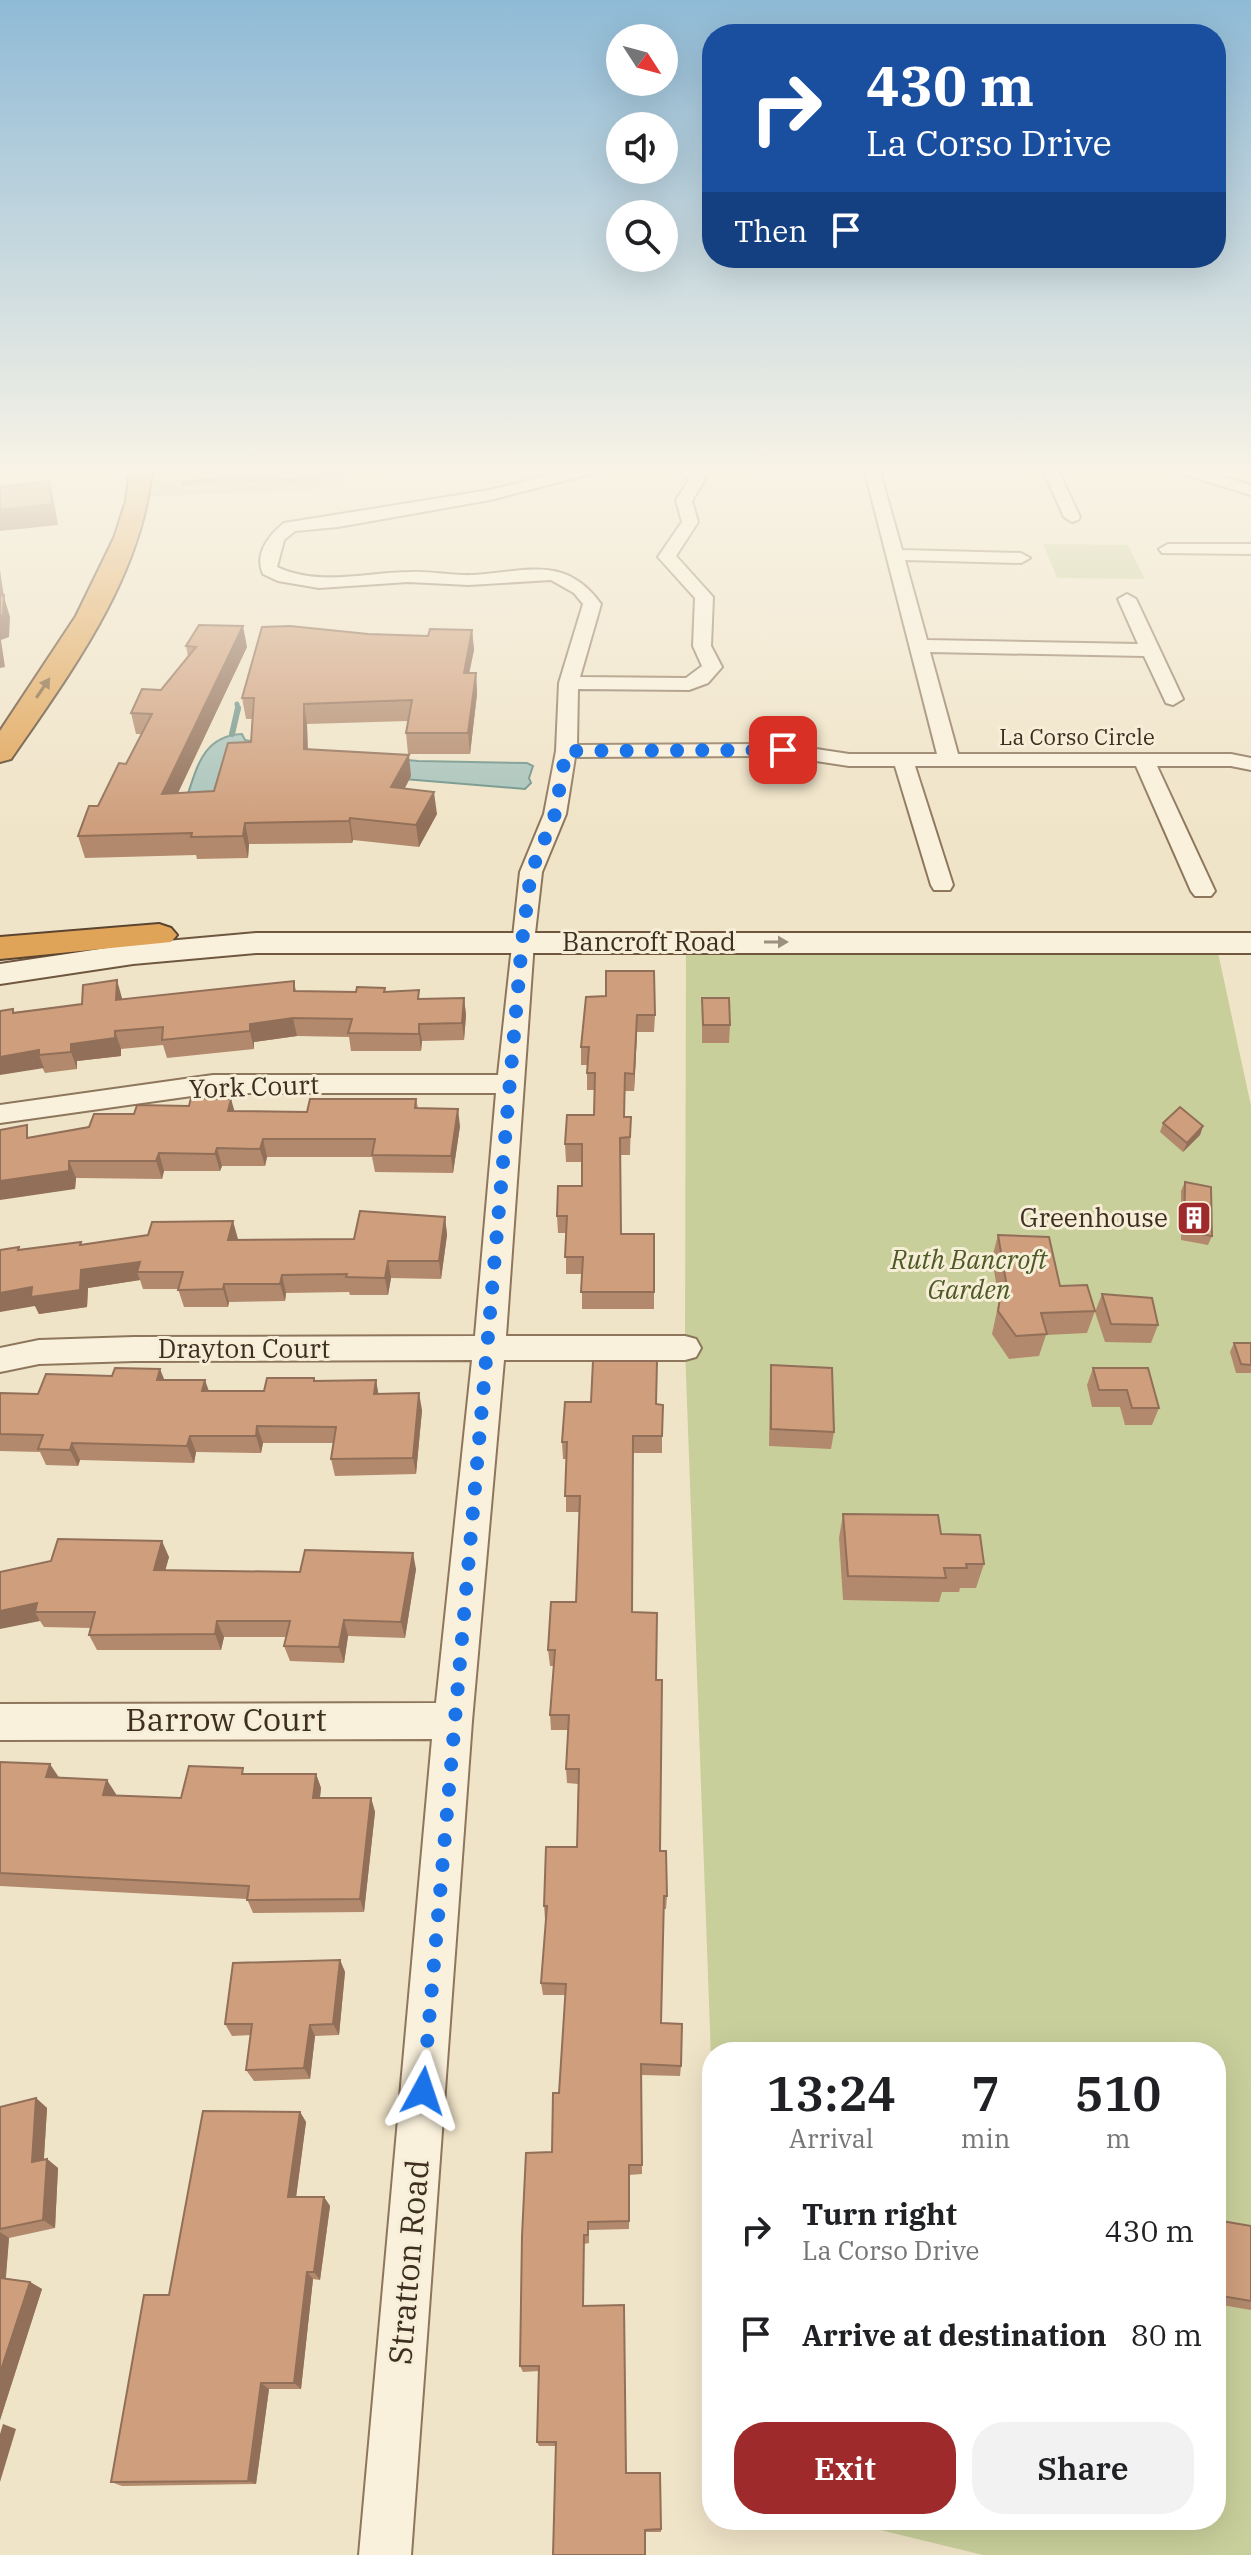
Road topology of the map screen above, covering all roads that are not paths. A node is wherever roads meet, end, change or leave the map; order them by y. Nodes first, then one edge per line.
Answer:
1 (104, 587) edge
2 (579, 587) edge
3 (695, 587) edge
4 (903, 587) edge
5 (1127, 599) dead end
6 (920, 646) junction
7 (1150, 650) junction
8 (569, 683) junction
9 (1173, 699) dead end
10 (566, 751) junction
11 (0, 753) edge
12 (903, 760) junction
13 (949, 760) junction
14 (1144, 761) junction
15 (1251, 764) edge
16 (942, 885) dead end
17 (1203, 891) dead end
18 (1251, 923) edge
19 (524, 931) junction
20 (159, 935) junction
21 (1251, 943) edge
22 (0, 948) edge
23 (0, 957) edge
24 (0, 974) edge
25 (509, 1084) junction
26 (0, 1114) edge
27 (685, 1348) dead end
28 (489, 1349) junction
29 (0, 1360) edge
30 (453, 1721) junction
31 (0, 1722) edge
32 (385, 2555) edge

11 -> 1 highway
2 - 8 street, Stratton Road
3 - 8 street
4 - 6 street
5 - 7 street
6 - 7 street
6 - 13 street
7 - 9 street
8 - 10 street, Stratton Road
10 - 12 street, La Corso Circle
10 - 19 street, Stratton Road
12 - 13 street, La Corso Circle
12 - 16 street
13 - 14 street, La Corso Circle
14 - 15 street, La Corso Circle
14 - 17 street
18 - 19 main road, Bancroft Road
19 - 20 main road, Bancroft Road
19 -> 21 main road, Bancroft Road
19 - 24 main road, Bancroft Road
19 - 25 street, Stratton Road
20 - 22 highway
20 - 23 main road, Bancroft Road
25 - 26 street, York Court
25 - 28 street, Stratton Road
27 - 28 street, Drayton Court
28 - 29 street, Drayton Court
28 - 30 street, Stratton Road
30 - 31 street, Barrow Court
30 - 32 street, Stratton Road

